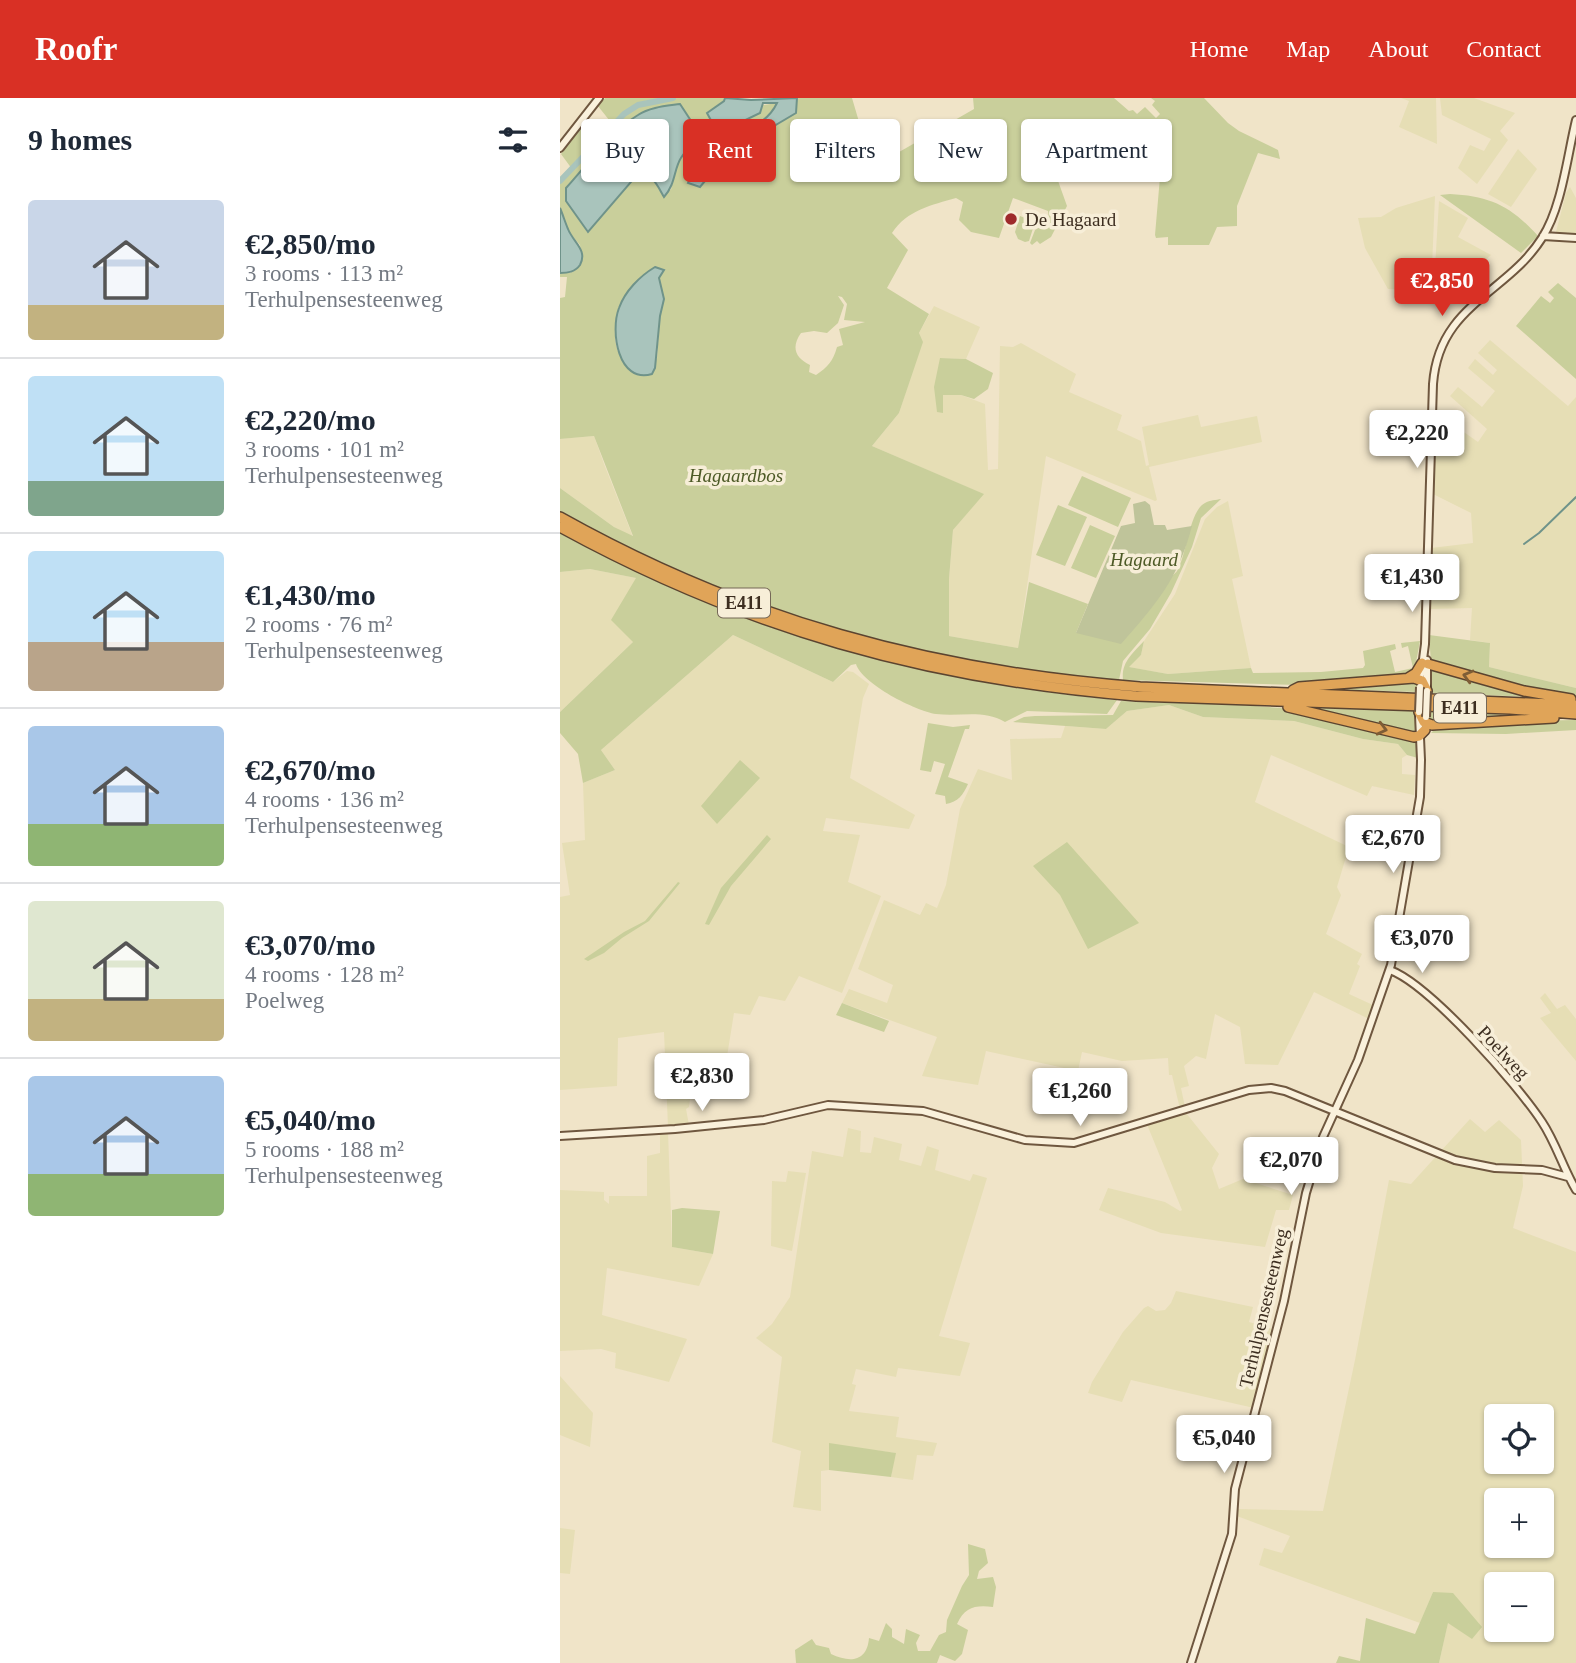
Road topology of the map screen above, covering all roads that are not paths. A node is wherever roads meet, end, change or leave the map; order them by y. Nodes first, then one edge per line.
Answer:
1 (599, 98) edge
2 (1576, 120) edge
3 (560, 148) edge
4 (1548, 228) junction
5 (1543, 236) junction
6 (1566, 237) junction
7 (1576, 238) edge
8 (560, 517) edge
9 (560, 527) edge
10 (1425, 675) junction
11 (1407, 679) junction
12 (1287, 692) junction
13 (1255, 701) junction
14 (1575, 706) edge
15 (1422, 729) junction
16 (1390, 970) junction
17 (1335, 1112) junction
18 (560, 1136) edge
19 (1568, 1177) junction
20 (1576, 1190) edge
21 (1191, 1663) edge

1 - 3 main road
2 - 4 main road, Terhulpensesteenweg
4 - 5 main road, Terhulpensesteenweg
4 - 6 main road
5 - 6 main road
5 - 10 main road, Terhulpensesteenweg
6 - 7 main road
8 - 12 highway, E411
9 - 13 highway, E411
10 - 11 highway
10 - 11 highway
14 -> 10 highway
10 - 15 main road, Terhulpensesteenweg, bridge
10 - 15 main road, Terhulpensesteenweg, bridge
11 - 12 highway
12 - 14 highway, E411
13 - 14 highway, E411
13 -> 15 highway
14 - 15 highway
15 - 16 main road, Terhulpensesteenweg
16 - 17 main road, Terhulpensesteenweg
16 - 19 main road, Poelweg
17 - 18 main road
17 - 19 main road
17 - 21 main road, Terhulpensesteenweg
19 - 20 main road, Poelweg

